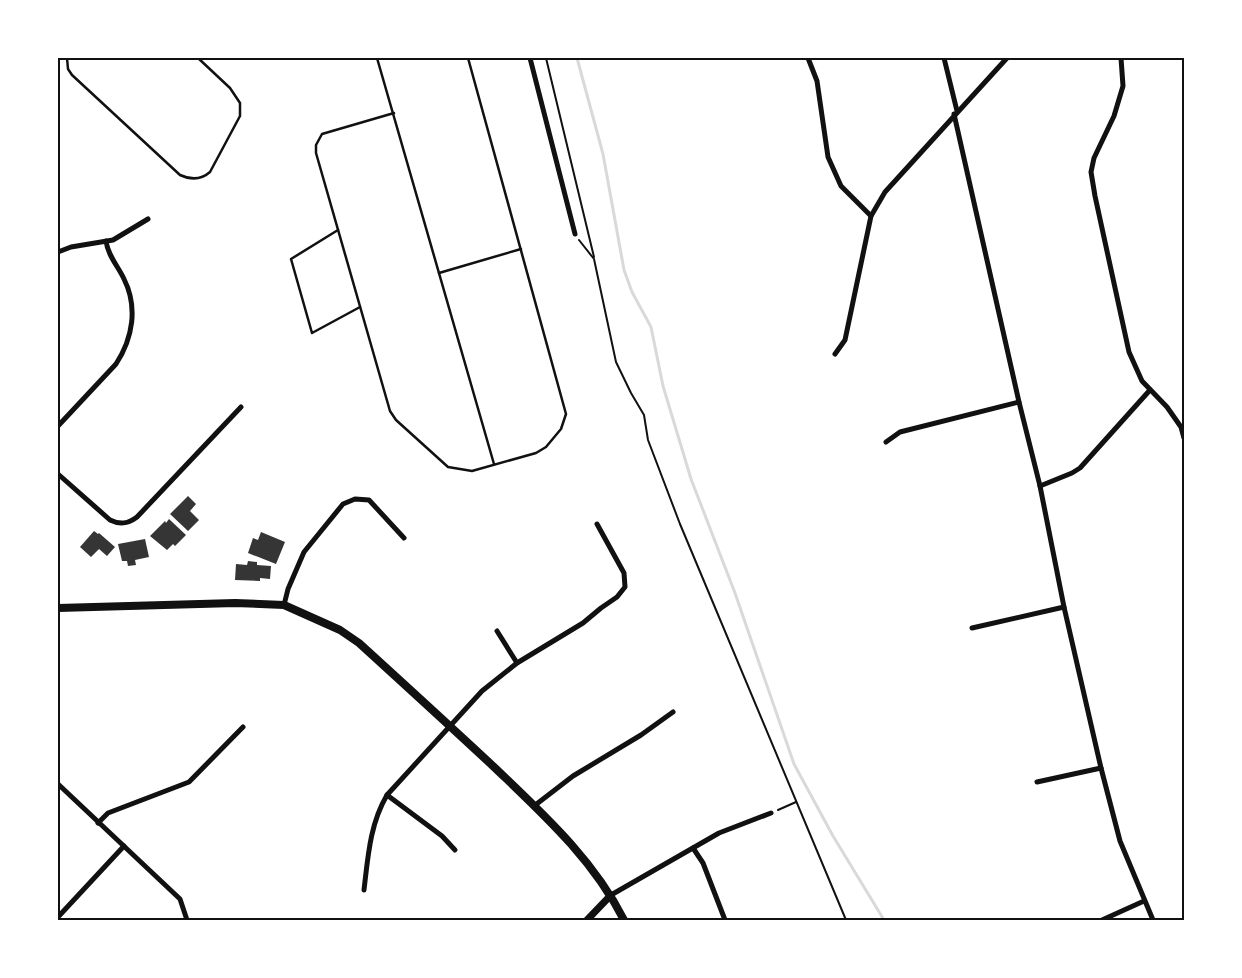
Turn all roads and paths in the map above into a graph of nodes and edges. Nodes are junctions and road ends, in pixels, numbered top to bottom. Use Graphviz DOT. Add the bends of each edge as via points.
graph roads {
  1 [pos="67,58"];
  2 [pos="198,58"];
  3 [pos="377,58"];
  4 [pos="468,58"];
  5 [pos="530,58"];
  6 [pos="546,58"];
  7 [pos="808,58"];
  8 [pos="944,58"];
  9 [pos="1007,58"];
  10 [pos="1121,58"];
  11 [pos="956,112"];
  12 [pos="394,113"];
  13 [pos="871,216"];
  14 [pos="148,219"];
  15 [pos="338,230"];
  16 [pos="575,234"];
  17 [pos="106,241"];
  18 [pos="521,249"];
  19 [pos="58,252"];
  20 [pos="594,259"];
  21 [pos="439,273"];
  22 [pos="360,307"];
  23 [pos="835,354"];
  24 [pos="1150,390"];
  25 [pos="1020,402"];
  26 [pos="241,407"];
  27 [pos="58,426"];
  28 [pos="1184,438"];
  29 [pos="886,442"];
  30 [pos="494,464"];
  31 [pos="58,474"];
  32 [pos="1040,486"];
  33 [pos="597,524"];
  34 [pos="404,538"];
  35 [pos="284,604"];
  36 [pos="1064,607"];
  37 [pos="58,608"];
  38 [pos="972,628"];
  39 [pos="497,631"];
  40 [pos="517,664"];
  41 [pos="673,712"];
  42 [pos="450,726"];
  43 [pos="243,727"];
  44 [pos="1101,768"];
  45 [pos="1037,782"];
  46 [pos="58,784"];
  47 [pos="387,795"];
  48 [pos="796,802"];
  49 [pos="534,806"];
  50 [pos="771,813"];
  51 [pos="98,823"];
  52 [pos="124,846"];
  53 [pos="693,848"];
  54 [pos="455,850"];
  55 [pos="364,890"];
  56 [pos="611,895"];
  57 [pos="1144,901"];
  58 [pos="58,917"];
  59 [pos="187,920"];
  60 [pos="587,920"];
  61 [pos="624,920"];
  62 [pos="724,920"];
  63 [pos="846,920"];
  64 [pos="1102,920"];
  65 [pos="1153,920"];
  1 -- 2 [label="lane" via="72,75 180,176 188,179 204,178 210,172 240,116 240,103 230,88"];
  3 -- 12 [label="lane"];
  4 -- 18 [label="lane"];
  5 -- 16 [label="street"];
  6 -- 20 [label="path"];
  7 -- 13 [label="street" via="817,81 828,157 841,186"];
  8 -- 11 [label="street"];
  9 -- 11 [label="street"];
  10 -- 24 [label="street" via="1123,86 1091,172 1129,352 1142,381"];
  11 -- 13 [label="street" via="885,192"];
  11 -- 25 [label="street"];
  12 -- 15 [label="lane" via="322,134 316,145"];
  12 -- 21 [label="lane"];
  13 -- 23 [label="street" via="845,340"];
  14 -- 17 [label="street"];
  15 -- 22 [label="lane"];
  15 -- 22 [label="lane" via="291,259 312,333"];
  16 -- 20 [label="path"];
  17 -- 19 [label="street"];
  17 -- 27 [label="street" via="129,293 130,335 116,364"];
  18 -- 21 [label="lane"];
  18 -- 30 [label="lane" via="566,414 561,429 546,447 536,453"];
  20 -- 48 [label="path" via="616,362 644,414 648,440 676,514"];
  21 -- 30 [label="lane"];
  22 -- 30 [label="lane" via="390,411 396,420 448,467 472,471"];
  24 -- 28 [label="street" via="1167,407"];
  24 -- 32 [label="street" via="1080,468"];
  25 -- 29 [label="street" via="900,432"];
  25 -- 32 [label="street"];
  26 -- 31 [label="street" via="130,522 110,520"];
  32 -- 36 [label="street"];
  33 -- 40 [label="street" via="624,573 625,587 617,597 583,622"];
  34 -- 35 [label="street" via="369,500 355,499 343,504 304,552"];
  35 -- 37 [label="main road"];
  35 -- 42 [label="main road" via="340,630 359,643"];
  36 -- 38 [label="street"];
  36 -- 44 [label="street"];
  39 -- 40 [label="street"];
  40 -- 42 [label="street" via="482,691"];
  41 -- 49 [label="street" via="573,776"];
  42 -- 47 [label="street"];
  42 -- 49 [label="main road"];
  43 -- 51 [label="street" via="189,782 108,813"];
  44 -- 45 [label="street"];
  44 -- 57 [label="street" via="1120,840"];
  46 -- 51 [label="street"];
  47 -- 54 [label="street" via="442,836"];
  47 -- 55 [label="street" via="371,832"];
  48 -- 50 [label="path"];
  48 -- 63 [label="path"];
  49 -- 56 [label="main road" via="576,848"];
  50 -- 53 [label="street" via="719,833"];
  51 -- 52 [label="street"];
  52 -- 58 [label="street"];
  52 -- 59 [label="street" via="180,899"];
  53 -- 56 [label="street"];
  53 -- 62 [label="street" via="703,863"];
  56 -- 60 [label="street"];
  56 -- 61 [label="main road"];
  57 -- 64 [label="street"];
  57 -- 65 [label="street"];
}
